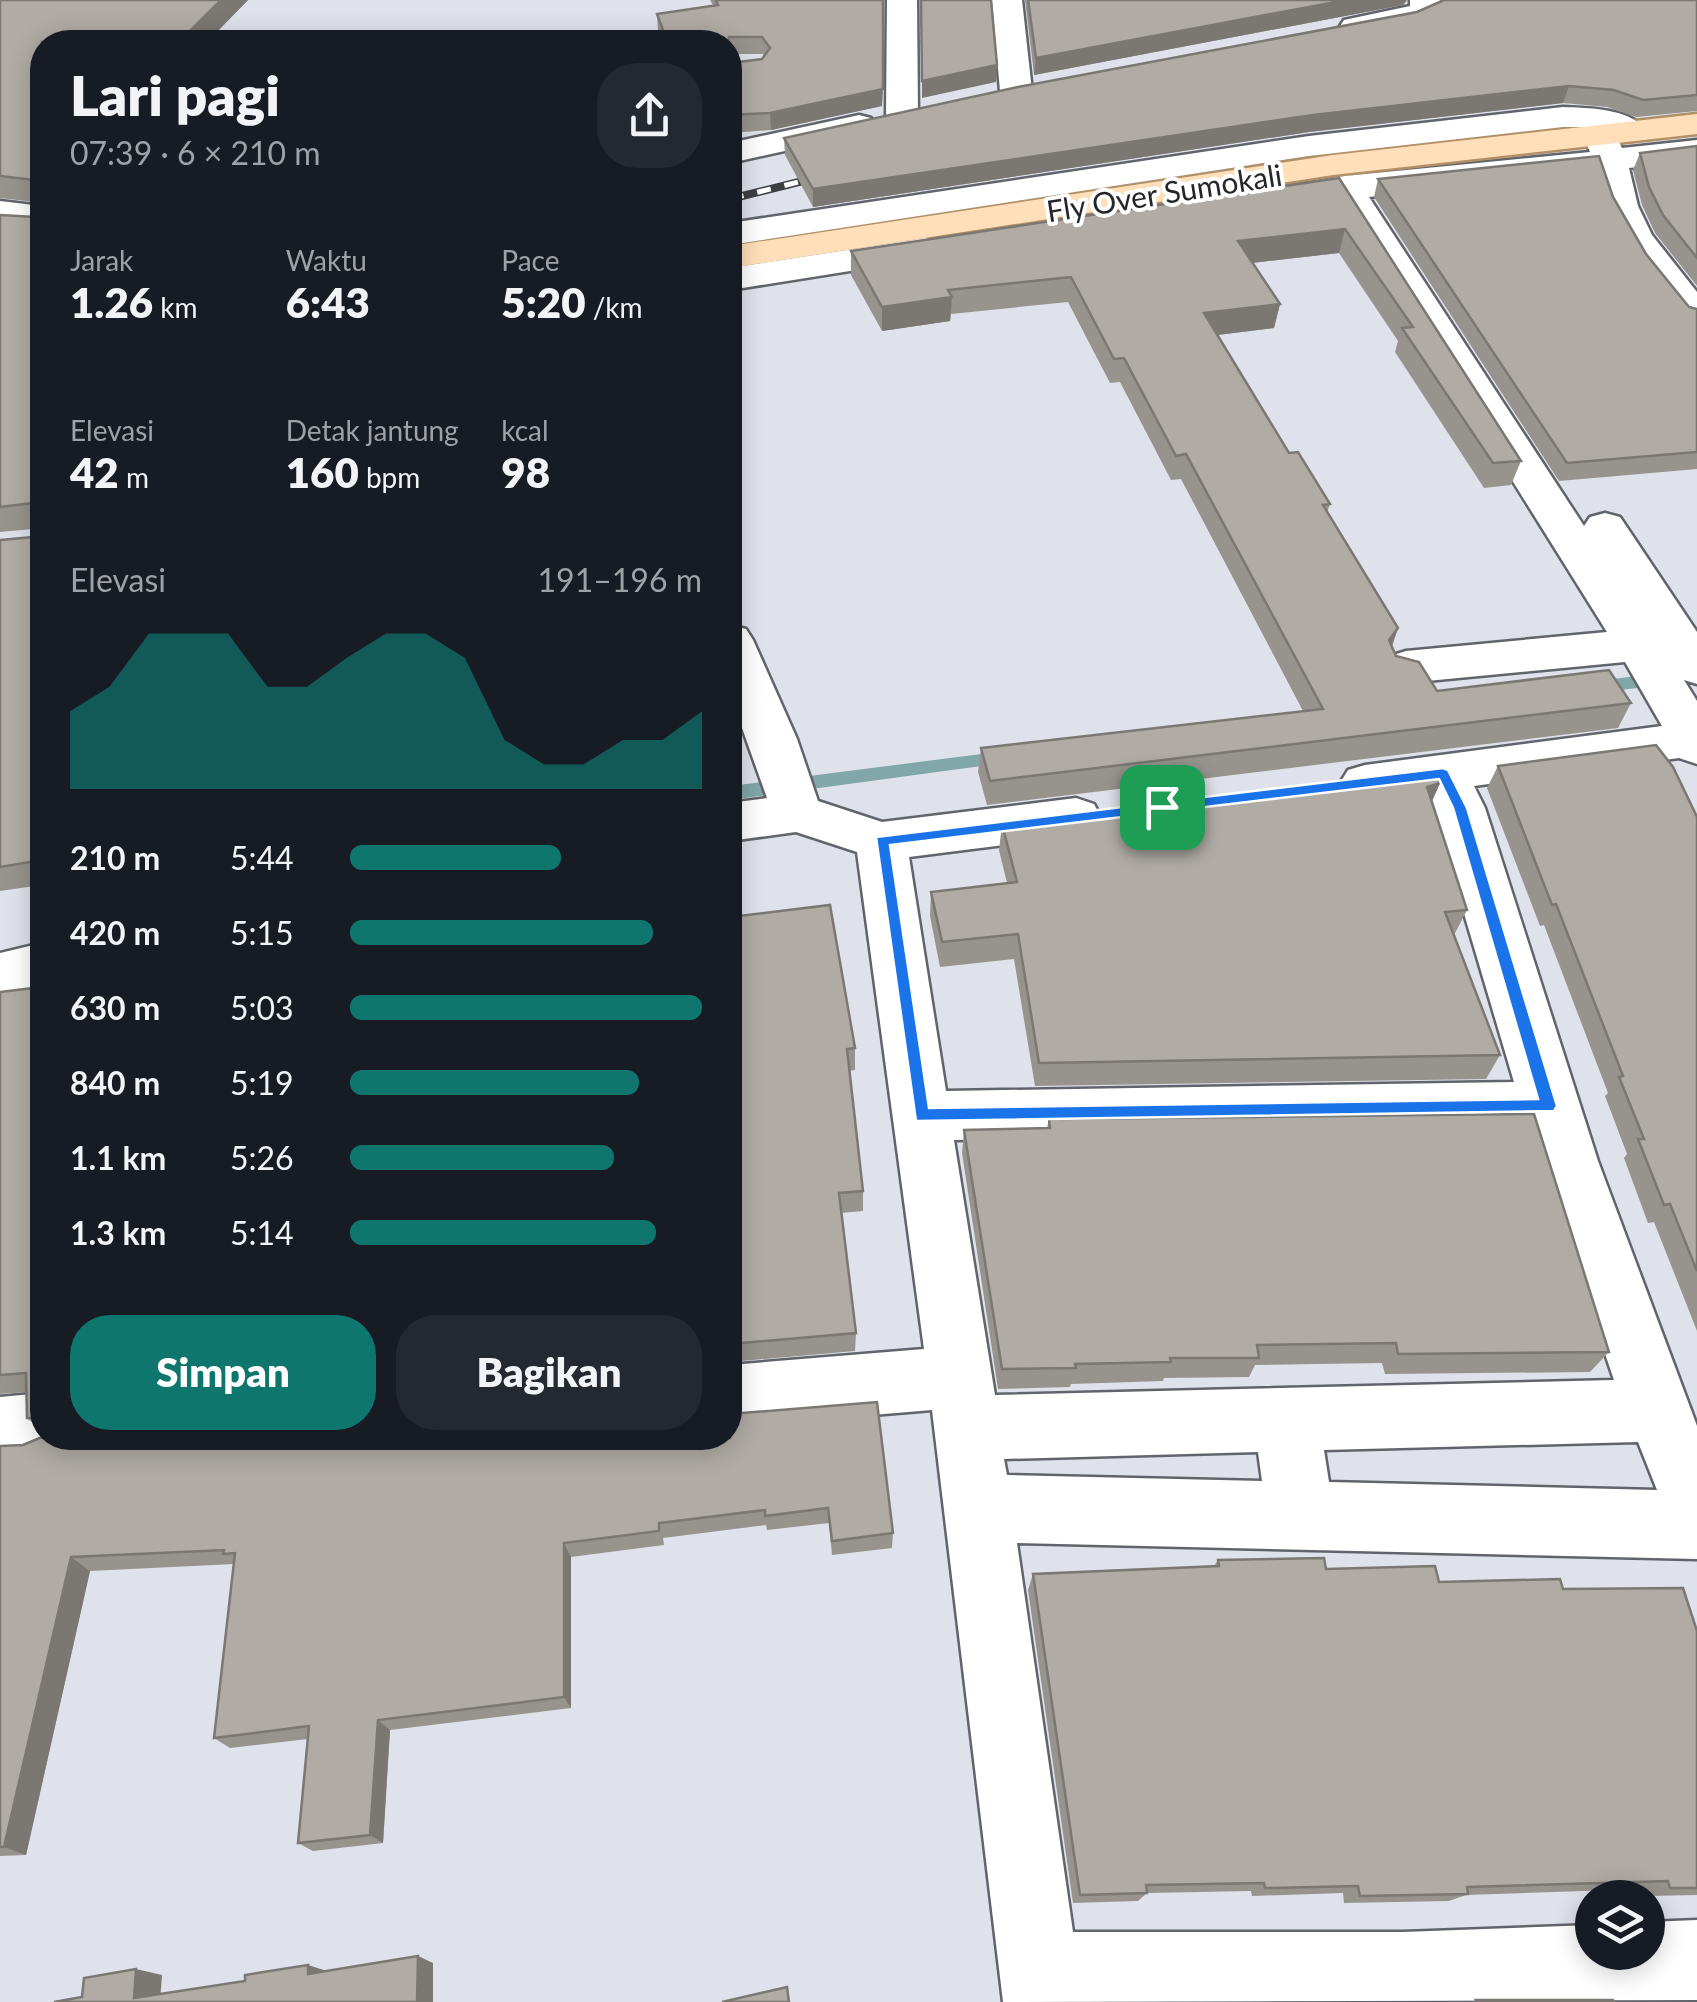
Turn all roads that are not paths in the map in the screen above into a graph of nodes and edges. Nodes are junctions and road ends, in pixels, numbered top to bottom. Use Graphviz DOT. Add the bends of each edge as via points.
graph roads {
  1 [pos="902,0"];
  2 [pos="1008,0"];
  3 [pos="1425,0"];
  4 [pos="1318,33"];
  5 [pos="1054,83"];
  6 [pos="1016,90"];
  7 [pos="978,99"];
  8 [pos="940,107"];
  9 [pos="902,116"];
  10 [pos="1601,139"];
  11 [pos="742,150"];
  12 [pos="1694,151"];
  13 [pos="1361,184"];
  14 [pos="0,211"];
  15 [pos="30,215"];
  16 [pos="0,224"];
  17 [pos="30,227"];
  18 [pos="742,232"];
  19 [pos="0,243"];
  20 [pos="30,246"];
  21 [pos="742,255"];
  22 [pos="1697,264"];
  23 [pos="1658,268"];
  24 [pos="742,277"];
  25 [pos="1697,315"];
  26 [pos="1406,667"];
  27 [pos="742,668"];
  28 [pos="1674,675"];
  29 [pos="1443,773"];
  30 [pos="1327,787"];
  31 [pos="794,805"];
  32 [pos="1114,813"];
  33 [pos="742,819"];
  34 [pos="882,840"];
  35 [pos="30,967"];
  36 [pos="0,974"];
  37 [pos="1548,1106"];
  38 [pos="922,1116"];
  39 [pos="742,1396"];
  40 [pos="961,1402"];
  41 [pos="1656,1410"];
  42 [pos="1287,1419"];
  43 [pos="30,1426"];
  44 [pos="0,1429"];
  45 [pos="1697,1505"];
  46 [pos="978,1508"];
  47 [pos="1300,1515"];
  48 [pos="1697,1526"];
  49 [pos="1697,1960"];
  50 [pos="1041,1987"];
  51 [pos="1406,1987"];
  1 -- 9 [label="street"];
  2 -- 6 [label="street"];
  3 -- 4 [label="street" via="1426,9 1412,16"];
  5 -- 6 [label="street"];
  6 -- 7 [label="street"];
  8 -- 9 [label="street"];
  9 -- 11 [label="street"];
  10 -- 12 [label="street"];
  10 -- 13 [label="street"];
  10 -- 18 [label="street" via="1594,118 1563,117 1309,146"];
  10 -- 21 [label="main road, Fly Over Sumokali"];
  10 -- 23 [label="street" via="1622,208"];
  13 -- 24 [label="street"];
  13 -- 28 [label="street"];
  14 -- 15 [label="street"];
  16 -- 17 [label="main road"];
  19 -- 20 [label="street"];
  22 -- 23 [label="street"];
  23 -- 25 [label="street"];
  26 -- 28 [label="street"];
  27 -- 31 [label="street"];
  28 -- 29 [label="street"];
  29 -- 30 [label="street"];
  29 -- 37 [label="street" via="1460,808"];
  31 -- 33 [label="street"];
  31 -- 34 [label="street"];
  32 -- 34 [label="street"];
  34 -- 38 [label="street"];
  35 -- 36 [label="street"];
  37 -- 38 [label="street"];
  37 -- 41 [label="street"];
  38 -- 40 [label="street"];
  39 -- 40 [label="street"];
  40 -- 42 [label="street"];
  40 -- 46 [label="street"];
  41 -- 42 [label="street"];
  41 -- 45 [label="street"];
  42 -- 47 [label="street"];
  43 -- 44 [label="street"];
  46 -- 47 [label="street"];
  46 -- 50 [label="street"];
  47 -- 48 [label="street"];
  49 -- 51 [label="street"];
  50 -- 51 [label="street"];
}
